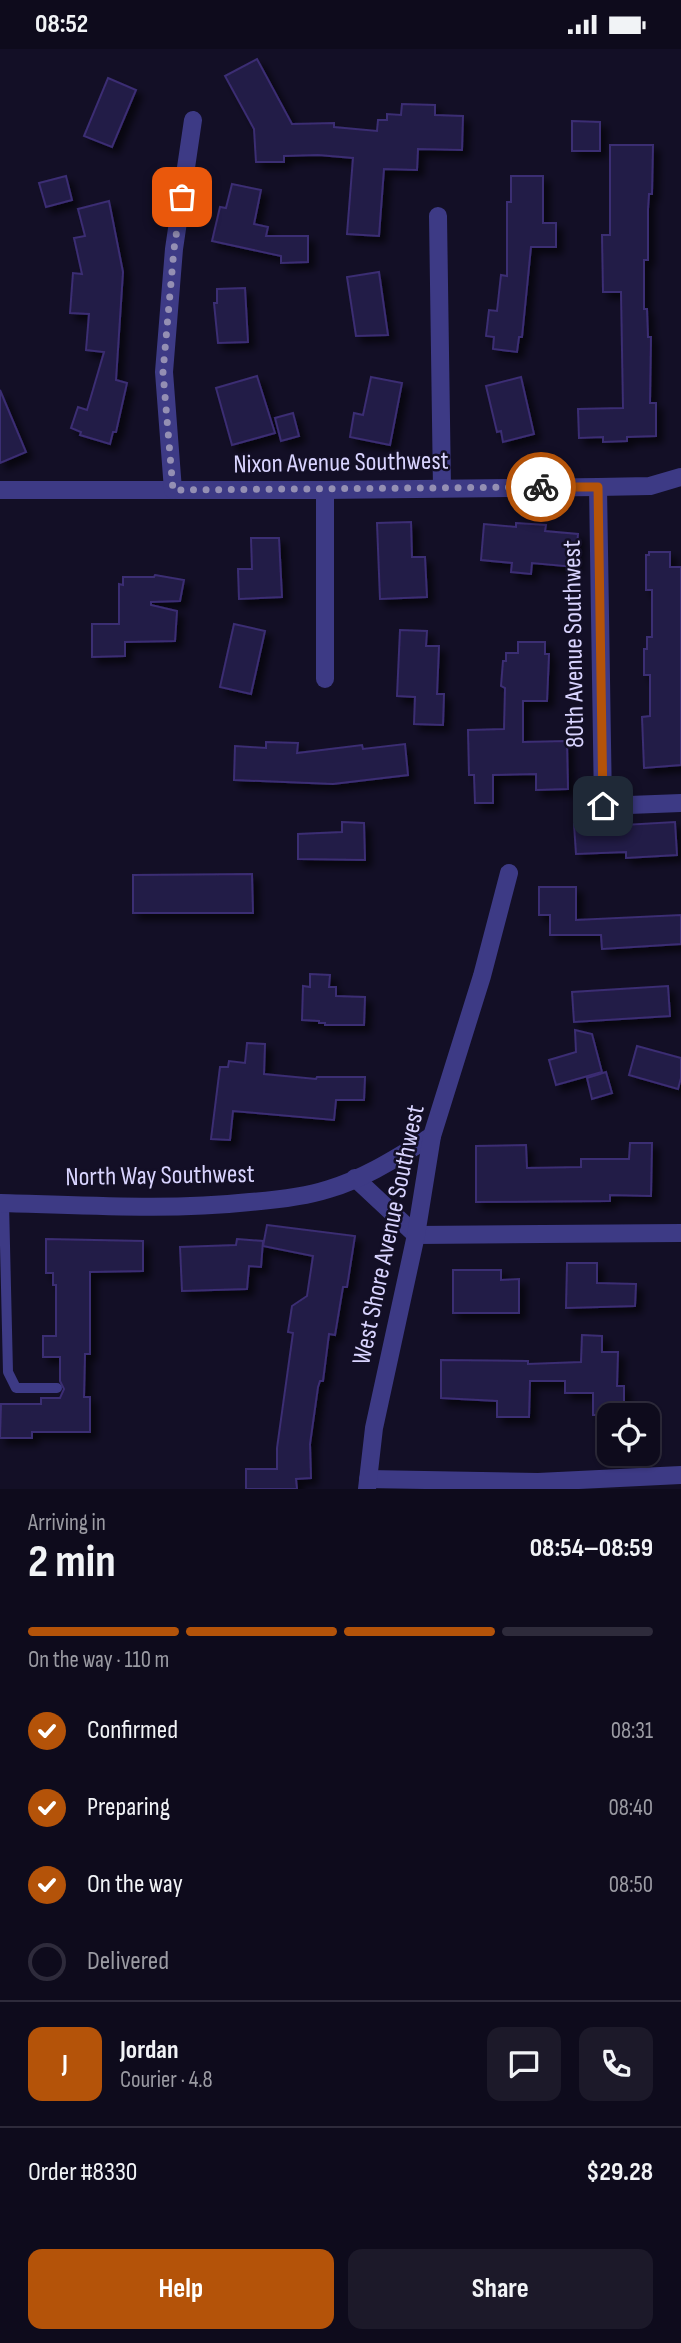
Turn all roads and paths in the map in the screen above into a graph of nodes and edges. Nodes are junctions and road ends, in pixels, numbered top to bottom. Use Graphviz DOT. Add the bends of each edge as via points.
graph roads {
  1 [pos="193,120"];
  2 [pos="438,216"];
  3 [pos="681,477"];
  4 [pos="598,487"];
  5 [pos="442,488"];
  6 [pos="0,490"];
  7 [pos="173,490"];
  8 [pos="325,490"];
  9 [pos="325,679"];
  10 [pos="681,803"];
  11 [pos="509,873"];
  12 [pos="432,1136"];
  13 [pos="355,1178"];
  14 [pos="2,1203"];
  15 [pos="681,1233"];
  16 [pos="416,1235"];
  17 [pos="57,1388"];
  18 [pos="681,1475"];
  19 [pos="368,1484"];
  1 -- 7 [label="street" via="174,249 163,372"];
  2 -- 5 [label="street"];
  3 -- 4 [label="street, Nixon Avenue Southwest" via="650,486"];
  4 -- 5 [label="street, Nixon Avenue Southwest"];
  4 -- 10 [label="street, 80th Avenue Southwest" via="603,806"];
  5 -- 8 [label="street, Nixon Avenue Southwest"];
  6 -- 7 [label="street, Nixon Avenue Southwest"];
  7 -- 8 [label="street, Nixon Avenue Southwest"];
  8 -- 9 [label="street"];
  11 -- 12 [label="street, West Shore Avenue Southwest"];
  12 -- 13 [label="street, North Way Southwest"];
  12 -- 16 [label="street, West Shore Avenue Southwest"];
  13 -- 14 [label="street, North Way Southwest" via="328,1190 220,1205"];
  13 -- 16 [label="street"];
  14 -- 17 [label="lane" via="8,1373 16,1388"];
  15 -- 16 [label="street"];
  16 -- 19 [label="street, West Shore Avenue Southwest" via="374,1428"];
  18 -- 19 [label="street"];
}
